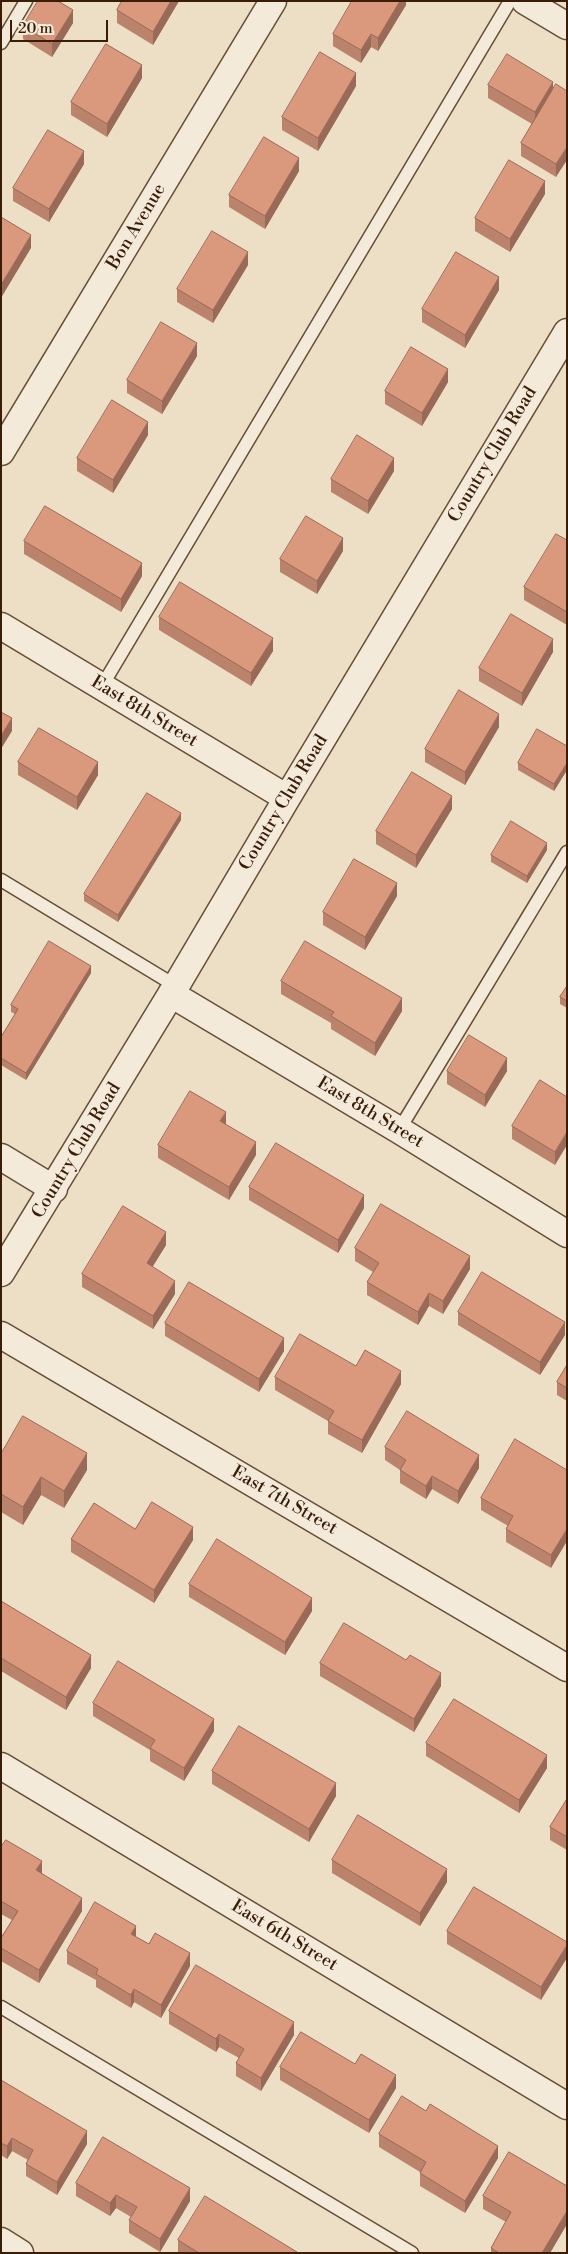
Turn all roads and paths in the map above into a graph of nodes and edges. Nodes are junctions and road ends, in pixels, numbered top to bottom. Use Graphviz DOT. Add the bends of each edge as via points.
graph roads {
  1 [pos="26,1"];
  2 [pos="273,1"];
  3 [pos="510,1"];
  4 [pos="526,1"];
  5 [pos="567,26"];
  6 [pos="1,43"];
  7 [pos="567,332"];
  8 [pos="1,452"];
  9 [pos="1,626"];
  10 [pos="102,686"];
  11 [pos="286,798"];
  12 [pos="567,852"];
  13 [pos="1,880"];
  14 [pos="174,990"];
  15 [pos="399,1130"];
  16 [pos="1,1157"];
  17 [pos="54,1189"];
  18 [pos="567,1234"];
  19 [pos="1,1273"];
  20 [pos="1,1335"];
  21 [pos="567,1668"];
  22 [pos="1,1766"];
  23 [pos="1,2008"];
  24 [pos="567,2106"];
  25 [pos="1,2241"];
  26 [pos="20,2253"];
  27 [pos="412,2253"];
  1 -- 6 [label="lane"];
  2 -- 8 [label="street, Bon Avenue"];
  3 -- 10 [label="lane"];
  4 -- 5 [label="street"];
  7 -- 11 [label="street, Country Club Road"];
  9 -- 10 [label="street, East 8th Street"];
  10 -- 11 [label="street, East 8th Street"];
  11 -- 14 [label="street, Country Club Road"];
  12 -- 15 [label="lane"];
  13 -- 14 [label="lane"];
  14 -- 15 [label="street, East 8th Street"];
  14 -- 17 [label="street, Country Club Road"];
  15 -- 18 [label="street, East 8th Street"];
  16 -- 17 [label="street"];
  17 -- 19 [label="street, Country Club Road"];
  20 -- 21 [label="street, East 7th Street"];
  22 -- 24 [label="street, East 6th Street"];
  23 -- 27 [label="lane"];
  25 -- 26 [label="street"];
}
